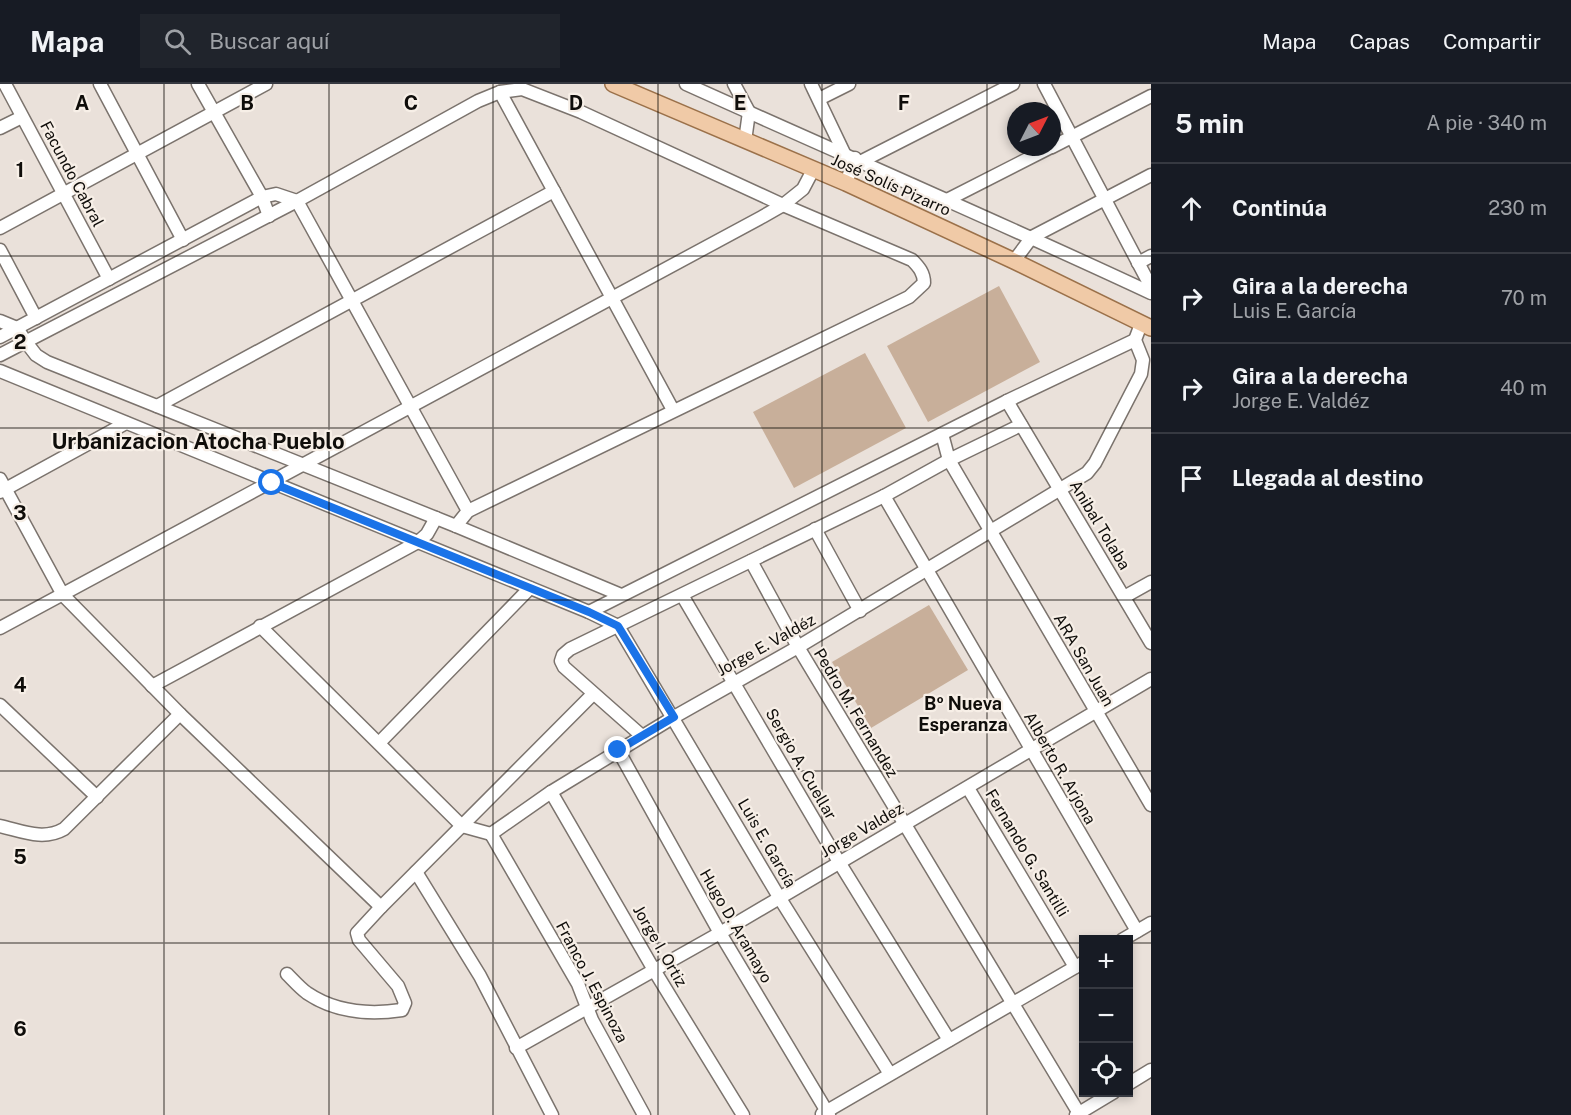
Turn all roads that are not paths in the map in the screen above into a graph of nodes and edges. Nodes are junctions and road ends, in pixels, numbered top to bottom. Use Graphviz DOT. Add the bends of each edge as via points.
graph roads {
  1 [pos="5,84"];
  2 [pos="100,84"];
  3 [pos="198,84"];
  4 [pos="266,84"];
  5 [pos="613,84"];
  6 [pos="686,84"];
  7 [pos="734,84"];
  8 [pos="811,84"];
  9 [pos="849,84"];
  10 [pos="1013,84"];
  11 [pos="1044,84"];
  12 [pos="500,92"];
  13 [pos="1151,96"];
  14 [pos="819,99"];
  15 [pos="213,112"];
  16 [pos="749,112"];
  17 [pos="22,117"];
  18 [pos="0,128"];
  19 [pos="1072,137"];
  20 [pos="745,141"];
  21 [pos="1061,142"];
  22 [pos="137,154"];
  23 [pos="1034,156"];
  24 [pos="854,157"];
  25 [pos="813,170"];
  26 [pos="1151,175"];
  27 [pos="846,183"];
  28 [pos="554,191"];
  29 [pos="64,193"];
  30 [pos="262,197"];
  31 [pos="1104,198"];
  32 [pos="297,201"];
  33 [pos="945,201"];
  34 [pos="783,205"];
  35 [pos="269,216"];
  36 [pos="0,228"];
  37 [pos="1032,237"];
  38 [pos="183,240"];
  39 [pos="0,250"];
  40 [pos="1151,256"];
  41 [pos="1014,261"];
  42 [pos="1138,263"];
  43 [pos="109,279"];
  44 [pos="1151,287"];
  45 [pos="1151,293"];
  46 [pos="612,297"];
  47 [pos="352,300"];
  48 [pos="36,318"];
  49 [pos="0,321"];
  50 [pos="1146,326"];
  51 [pos="17,328"];
  52 [pos="0,337"];
  53 [pos="1136,339"];
  54 [pos="26,342"];
  55 [pos="2,354"];
  56 [pos="47,362"];
  57 [pos="0,371"];
  58 [pos="1007,401"];
  59 [pos="157,406"];
  60 [pos="411,408"];
  61 [pos="674,410"];
  62 [pos="126,423"];
  63 [pos="1021,425"];
  64 [pos="942,434"];
  65 [pos="949,460"];
  66 [pos="303,466"];
  67 [pos="272,483"];
  68 [pos="2,486"];
  69 [pos="1060,489"];
  70 [pos="884,496"];
  71 [pos="468,511"];
  72 [pos="436,518"];
  73 [pos="456,526"];
  74 [pos="815,529"];
  75 [pos="990,532"];
  76 [pos="418,542"];
  77 [pos="750,561"];
  78 [pos="927,570"];
  79 [pos="1151,582"];
  80 [pos="530,588"];
  81 [pos="621,595"];
  82 [pos="682,595"];
  83 [pos="63,596"];
  84 [pos="1124,597"];
  85 [pos="860,611"];
  86 [pos="589,612"];
  87 [pos="260,626"];
  88 [pos="618,626"];
  89 [pos="0,628"];
  90 [pos="1151,643"];
  91 [pos="798,648"];
  92 [pos="1151,679"];
  93 [pos="734,682"];
  94 [pos="152,686"];
  95 [pos="593,694"];
  96 [pos="0,705"];
  97 [pos="1096,712"];
  98 [pos="180,714"];
  99 [pos="674,717"];
  100 [pos="642,736"];
  101 [pos="379,743"];
  102 [pos="618,750"];
  103 [pos="1031,751"];
  104 [pos="968,788"];
  105 [pos="552,792"];
  106 [pos="98,797"];
  107 [pos="1151,805"];
  108 [pos="904,825"];
  109 [pos="0,826"];
  110 [pos="462,826"];
  111 [pos="490,834"];
  112 [pos="839,862"];
  113 [pos="416,872"];
  114 [pos="779,897"];
  115 [pos="381,907"];
  116 [pos="1151,923"];
  117 [pos="1137,931"];
  118 [pos="720,933"];
  119 [pos="1130,935"];
  120 [pos="1079,964"];
  121 [pos="654,970"];
  122 [pos="287,974"];
  123 [pos="1013,1003"];
  124 [pos="586,1007"];
  125 [pos="949,1040"];
  126 [pos="516,1048"];
  127 [pos="1151,1070"];
  128 [pos="890,1074"];
  129 [pos="1133,1080"];
  130 [pos="1106,1097"];
  131 [pos="825,1114"];
  132 [pos="1078,1114"];
  133 [pos="552,1115"];
  134 [pos="644,1115"];
  135 [pos="743,1115"];
  1 -- 17 [label="street, Facundo Cabral"];
  2 -- 22 [label="street"];
  3 -- 15 [label="street"];
  4 -- 15 [label="street"];
  5 -- 20 [label="main road, José Solís Pizarro"];
  6 -- 16 [label="street"];
  7 -- 16 [label="street"];
  8 -- 14 [label="street"];
  9 -- 14 [label="street"];
  10 -- 24 [label="street"];
  11 -- 19 [label="street"];
  12 -- 28 [label="street"];
  12 -- 32 [label="street"];
  12 -- 34 [label="street" via="522,90 581,112"];
  13 -- 19 [label="street"];
  14 -- 24 [label="street"];
  15 -- 22 [label="street"];
  15 -- 30 [label="street"];
  16 -- 20 [label="street"];
  16 -- 24 [label="street"];
  17 -- 18 [label="street"];
  17 -- 29 [label="street, Facundo Cabral"];
  19 -- 21 [label="street"];
  19 -- 31 [label="street"];
  20 -- 25 [label="main road, José Solís Pizarro"];
  22 -- 29 [label="street"];
  22 -- 38 [label="street"];
  23 -- 33 [label="street"];
  24 -- 27 [label="street"];
  24 -- 33 [label="street"];
  25 -- 27 [label="main road, José Solís Pizarro"];
  25 -- 34 [label="street" via="803,189"];
  26 -- 31 [label="street"];
  27 -- 41 [label="main road, José Solís Pizarro"];
  28 -- 46 [label="street"];
  28 -- 47 [label="street"];
  29 -- 36 [label="street"];
  29 -- 43 [label="street, Facundo Cabral"];
  30 -- 32 [label="street" via="276,194"];
  30 -- 35 [label="street"];
  30 -- 38 [label="street"];
  31 -- 37 [label="street"];
  31 -- 42 [label="street"];
  32 -- 35 [label="street"];
  32 -- 47 [label="street"];
  33 -- 37 [label="street"];
  34 -- 46 [label="street"];
  34 -- 61 [label="street" via="912,260 924,276 924,283 909,297"];
  35 -- 54 [label="street"];
  37 -- 41 [label="street"];
  37 -- 45 [label="street"];
  38 -- 43 [label="street"];
  39 -- 48 [label="street"];
  40 -- 42 [label="street"];
  41 -- 50 [label="main road, José Solís Pizarro"];
  42 -- 44 [label="street"];
  43 -- 48 [label="street"];
  46 -- 60 [label="street"];
  46 -- 61 [label="street"];
  47 -- 59 [label="street"];
  47 -- 60 [label="street"];
  48 -- 51 [label="street"];
  49 -- 51 [label="street"];
  50 -- 53 [label="street"];
  51 -- 52 [label="street"];
  51 -- 54 [label="street"];
  53 -- 58 [label="street"];
  53 -- 69 [label="street, Jorge E. Valdéz" via="1143,360 1141,374 1095,463 1087,473"];
  54 -- 55 [label="street"];
  54 -- 56 [label="street"];
  55 -- 56 [label="street" via="21,354"];
  56 -- 59 [label="street"];
  57 -- 62 [label="street"];
  58 -- 63 [label="street, Anibal Tolaba"];
  58 -- 64 [label="street"];
  59 -- 66 [label="street"];
  60 -- 66 [label="street"];
  60 -- 71 [label="street"];
  61 -- 71 [label="street"];
  62 -- 67 [label="street"];
  62 -- 68 [label="street"];
  63 -- 65 [label="street"];
  63 -- 69 [label="street, Anibal Tolaba"];
  64 -- 65 [label="street, ARA San Juan"];
  64 -- 81 [label="street"];
  65 -- 70 [label="street"];
  65 -- 75 [label="street, ARA San Juan"];
  66 -- 67 [label="street"];
  66 -- 72 [label="street"];
  67 -- 76 [label="street"];
  67 -- 83 [label="street"];
  68 -- 83 [label="street"];
  69 -- 75 [label="street, Jorge E. Valdéz"];
  69 -- 84 [label="street, Anibal Tolaba"];
  70 -- 74 [label="street"];
  70 -- 78 [label="street, Alberto R. Arjona"];
  71 -- 73 [label="street"];
  72 -- 73 [label="street"];
  72 -- 76 [label="street"];
  73 -- 81 [label="street"];
  74 -- 77 [label="street"];
  74 -- 85 [label="street"];
  75 -- 78 [label="street, Jorge E. Valdéz"];
  75 -- 97 [label="street, ARA San Juan"];
  76 -- 80 [label="street"];
  76 -- 87 [label="street"];
  77 -- 82 [label="street"];
  77 -- 91 [label="street, Pedro M. Fernandez"];
  78 -- 85 [label="street, Jorge E. Valdéz"];
  78 -- 103 [label="street, Alberto R. Arjona"];
  79 -- 84 [label="street"];
  80 -- 86 [label="street"];
  80 -- 101 [label="street"];
  81 -- 86 [label="street"];
  82 -- 88 [label="street"];
  82 -- 93 [label="street, Sergio A. Cuellar"];
  83 -- 89 [label="street"];
  83 -- 94 [label="street"];
  84 -- 90 [label="street, Anibal Tolaba"];
  85 -- 91 [label="street, Jorge E. Valdéz"];
  86 -- 88 [label="street"];
  87 -- 94 [label="street"];
  87 -- 101 [label="street"];
  88 -- 95 [label="street" via="563,655 564,667"];
  88 -- 99 [label="street, Luis E. García"];
  91 -- 93 [label="street, Jorge E. Valdéz"];
  91 -- 108 [label="street, Pedro M. Fernandez"];
  92 -- 97 [label="street, Jorge Valdez"];
  93 -- 99 [label="street, Jorge E. Valdéz"];
  93 -- 112 [label="street, Sergio A. Cuellar"];
  94 -- 98 [label="street"];
  95 -- 100 [label="street"];
  95 -- 110 [label="street"];
  96 -- 106 [label="street"];
  97 -- 103 [label="street, Jorge Valdez"];
  97 -- 107 [label="street, ARA San Juan"];
  98 -- 106 [label="street"];
  98 -- 115 [label="street"];
  99 -- 100 [label="street, Jorge E. Valdéz"];
  99 -- 114 [label="street, Luis E. García"];
  100 -- 102 [label="street, Jorge E. Valdéz"];
  101 -- 110 [label="street"];
  102 -- 105 [label="street, Jorge E. Valdéz"];
  102 -- 118 [label="street, Hugo D. Aramayo"];
  103 -- 104 [label="street, Jorge Valdez"];
  103 -- 117 [label="street, Alberto R. Arjona"];
  104 -- 108 [label="street, Jorge Valdez"];
  104 -- 120 [label="street, Fernando G. Santilli"];
  105 -- 111 [label="street, Jorge E. Valdéz"];
  105 -- 121 [label="street, Jorge I. Ortiz"];
  106 -- 109 [label="street" via="54,835 43,837"];
  108 -- 112 [label="street, Jorge Valdez"];
  108 -- 123 [label="street, Pedro M. Fernandez"];
  110 -- 111 [label="street"];
  110 -- 113 [label="street"];
  111 -- 124 [label="street, Franco J. Espinoza" via="578,984"];
  112 -- 114 [label="street, Jorge Valdez"];
  112 -- 125 [label="street, Sergio A. Cuellar"];
  113 -- 115 [label="street"];
  113 -- 126 [label="street" via="480,976"];
  114 -- 118 [label="street, Jorge Valdez"];
  114 -- 128 [label="street, Luis E. García"];
  115 -- 122 [label="street" via="357,933 398,986 405,1003 402,1010 362,1012 337,1008 307,993"];
  116 -- 117 [label="street"];
  117 -- 119 [label="street"];
  118 -- 121 [label="street, Jorge Valdez"];
  118 -- 131 [label="street, Hugo D. Aramayo"];
  120 -- 123 [label="street"];
  121 -- 124 [label="street, Jorge Valdez"];
  121 -- 135 [label="street, Jorge I. Ortiz"];
  123 -- 125 [label="street"];
  123 -- 132 [label="street, Pedro M. Fernandez"];
  124 -- 126 [label="street, Jorge Valdez"];
  124 -- 134 [label="street, Franco J. Espinoza"];
  125 -- 128 [label="street"];
  126 -- 133 [label="street"];
  127 -- 129 [label="street"];
  128 -- 131 [label="street"];
  130 -- 132 [label="street"];
}
